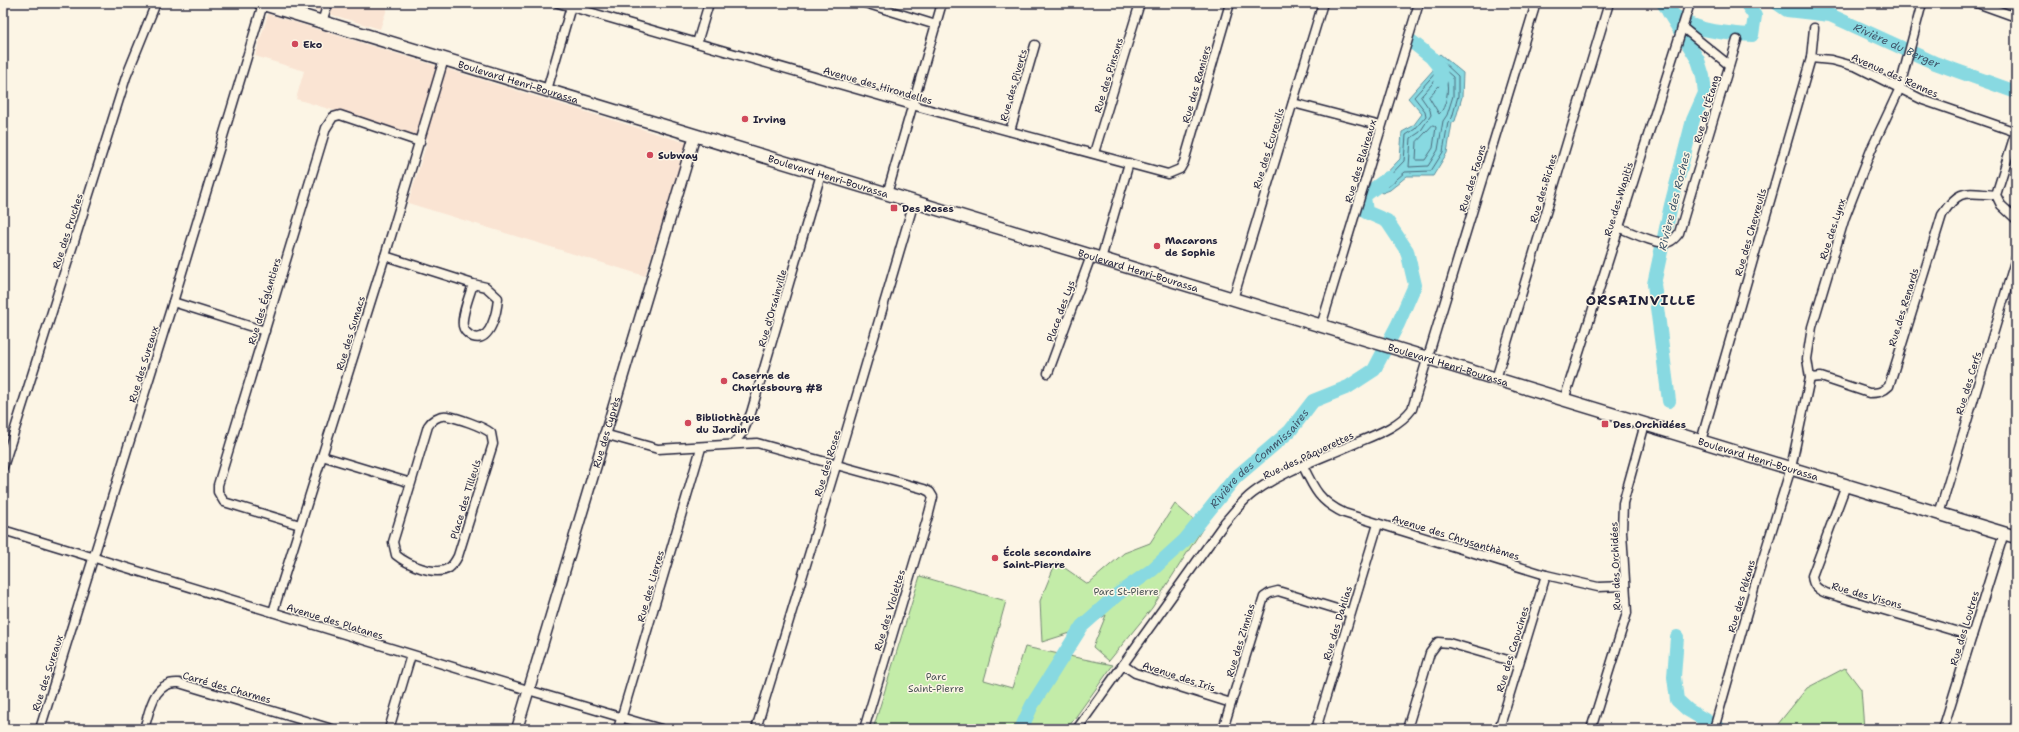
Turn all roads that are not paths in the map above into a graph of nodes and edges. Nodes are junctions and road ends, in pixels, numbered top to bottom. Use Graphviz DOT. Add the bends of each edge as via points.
graph roads {
  1 [pos="156,3"];
  2 [pos="262,3"];
  3 [pos="328,3"];
  4 [pos="558,3"];
  5 [pos="710,3"];
  6 [pos="865,3"];
  7 [pos="942,3"];
  8 [pos="1140,3"];
  9 [pos="1230,3"];
  10 [pos="1323,3"];
  11 [pos="1419,3"];
  12 [pos="1536,3"];
  13 [pos="1609,3"];
  14 [pos="1922,3"];
  15 [pos="1977,3"];
  16 [pos="571,5"];
  17 [pos="1689,7"];
  18 [pos="2016,17"];
  19 [pos="322,22"];
  20 [pos="936,25"];
  21 [pos="1682,27"];
  22 [pos="1814,28"];
  23 [pos="1737,40"];
  24 [pos="697,43"];
  25 [pos="1035,45"];
  26 [pos="1811,58"];
  27 [pos="444,59"];
  28 [pos="1729,65"];
  29 [pos="547,90"];
  30 [pos="1899,90"];
  31 [pos="1293,103"];
  32 [pos="912,105"];
  33 [pos="1381,126"];
  34 [pos="1010,131"];
  35 [pos="2016,132"];
  36 [pos="695,135"];
  37 [pos="420,142"];
  38 [pos="1094,154"];
  39 [pos="1129,163"];
  40 [pos="1180,169"];
  41 [pos="821,174"];
  42 [pos="887,194"];
  43 [pos="1996,195"];
  44 [pos="914,202"];
  45 [pos="2016,219"];
  46 [pos="1620,228"];
  47 [pos="385,256"];
  48 [pos="1096,257"];
  49 [pos="2016,258"];
  50 [pos="473,284"];
  51 [pos="1233,299"];
  52 [pos="173,302"];
  53 [pos="1321,326"];
  54 [pos="265,331"];
  55 [pos="1427,358"];
  56 [pos="1048,373"];
  57 [pos="1810,378"];
  58 [pos="1496,379"];
  59 [pos="1564,400"];
  60 [pos="1645,424"];
  61 [pos="604,434"];
  62 [pos="1701,441"];
  63 [pos="733,444"];
  64 [pos="701,448"];
  65 [pos="322,456"];
  66 [pos="836,466"];
  67 [pos="1304,466"];
  68 [pos="3,467"];
  69 [pos="1790,468"];
  70 [pos="411,483"];
  71 [pos="1846,486"];
  72 [pos="1939,514"];
  73 [pos="300,524"];
  74 [pos="1378,524"];
  75 [pos="3,530"];
  76 [pos="2004,533"];
  77 [pos="2016,536"];
  78 [pos="94,557"];
  79 [pos="1546,575"];
  80 [pos="1626,586"];
  81 [pos="273,612"];
  82 [pos="1350,613"];
  83 [pos="1972,636"];
  84 [pos="411,655"];
  85 [pos="1518,663"];
  86 [pos="1123,665"];
  87 [pos="528,690"];
  88 [pos="1231,703"];
  89 [pos="622,717"];
  90 [pos="40,729"];
  91 [pos="144,729"];
  92 [pos="332,729"];
  93 [pos="389,729"];
  94 [pos="517,729"];
  95 [pos="618,729"];
  96 [pos="661,729"];
  97 [pos="756,729"];
  98 [pos="864,729"];
  99 [pos="1078,729"];
  100 [pos="1223,729"];
  101 [pos="1316,729"];
  102 [pos="1407,729"];
  103 [pos="1499,729"];
  104 [pos="1591,729"];
  105 [pos="1714,729"];
  106 [pos="1943,729"];
  1 -- 68 [label="street, Rue des Pruches" via="126,77"];
  2 -- 19 [label="main road, Boulevard Henri-Bourassa"];
  2 -- 52 [label="street, Rue des Sureaux"];
  3 -- 19 [label="street"];
  4 -- 16 [label="street, Avenue des Hirondelles"];
  5 -- 24 [label="street"];
  6 -- 20 [label="street"];
  7 -- 20 [label="street"];
  8 -- 38 [label="street, Rue des Pinsons"];
  9 -- 40 [label="street, Rue des Ramiers"];
  10 -- 31 [label="street, Rue des Écureuils"];
  11 -- 33 [label="street, Rue des Blaireaux"];
  12 -- 55 [label="street, Rue des Faons"];
  13 -- 58 [label="street, Rue des Biches"];
  14 -- 30 [label="street, Rue des Lynx"];
  15 -- 18 [label="street"];
  16 -- 24 [label="street, Avenue des Hirondelles"];
  16 -- 29 [label="street"];
  17 -- 21 [label="street, Rue des Wapitis"];
  19 -- 27 [label="main road, Boulevard Henri-Bourassa"];
  20 -- 32 [label="street"];
  21 -- 28 [label="street, Rue de l'Étang"];
  21 -- 46 [label="street, Rue des Wapitis"];
  22 -- 26 [label="street, Rue des Chevreuils"];
  23 -- 28 [label="street, Rue de l'Étang"];
  24 -- 32 [label="street, Avenue des Hirondelles"];
  25 -- 34 [label="street, Rue des Piverts"];
  26 -- 30 [label="street, Avenue des Rennes" via="1858,67"];
  26 -- 62 [label="street, Rue des Chevreuils"];
  27 -- 29 [label="main road, Boulevard Henri-Bourassa"];
  27 -- 37 [label="street, Rue des Sumacs"];
  28 -- 46 [label="street, Rue de l'Étang" via="1683,222 1676,236 1664,243"];
  29 -- 36 [label="main road, Boulevard Henri-Bourassa"];
  30 -- 35 [label="street, Avenue des Rennes"];
  30 -- 57 [label="street, Rue des Lynx" via="1844,217 1812,328 1807,359"];
  31 -- 33 [label="street"];
  31 -- 51 [label="street, Rue des Écureuils"];
  32 -- 34 [label="street, Avenue des Hirondelles"];
  32 -- 42 [label="street"];
  33 -- 53 [label="street, Rue des Blaireaux"];
  34 -- 38 [label="street, Avenue des Hirondelles"];
  35 -- 43 [label="street"];
  36 -- 41 [label="main road, Boulevard Henri-Bourassa"];
  36 -- 61 [label="street, Rue des Cyprès"];
  37 -- 47 [label="street, Rue des Sumacs"];
  37 -- 54 [label="street, Rue des Églantiers" via="347,117 333,117 328,122"];
  38 -- 39 [label="street, Avenue des Hirondelles"];
  39 -- 40 [label="street, Avenue des Hirondelles" via="1168,174"];
  39 -- 48 [label="street, Place des Lys"];
  41 -- 42 [label="main road, Boulevard Henri-Bourassa"];
  41 -- 63 [label="street, Rue d'Orsainville" via="751,413 743,432"];
  42 -- 44 [label="main road, Boulevard Henri-Bourassa"];
  43 -- 45 [label="street"];
  43 -- 57 [label="street, Rue des Renards" via="1964,193 1955,197 1942,215 1889,386 1884,391 1869,393 1821,377"];
  44 -- 48 [label="main road, Boulevard Henri-Bourassa"];
  44 -- 66 [label="street, Rue des Roses"];
  46 -- 59 [label="street, Rue des Wapitis"];
  47 -- 50 [label="street"];
  47 -- 65 [label="street, Rue des Sumacs"];
  48 -- 51 [label="main road, Boulevard Henri-Bourassa"];
  48 -- 56 [label="street, Place des Lys"];
  49 -- 72 [label="street, Rue des Cerfs"];
  50 -- 50 [label="street" via="463,327 471,336 479,338 485,336 489,330 498,298 486,287"];
  51 -- 53 [label="main road, Boulevard Henri-Bourassa"];
  52 -- 54 [label="street"];
  52 -- 78 [label="street, Rue des Sureaux"];
  53 -- 55 [label="main road, Boulevard Henri-Bourassa"];
  54 -- 73 [label="street, Rue des Églantiers" via="218,492 220,498 229,504"];
  55 -- 58 [label="main road, Boulevard Henri-Bourassa"];
  55 -- 67 [label="street, Rue des Pâquerettes" via="1416,401 1409,414 1389,428"];
  57 -- 69 [label="street, Rue des Lynx"];
  58 -- 59 [label="main road, Boulevard Henri-Bourassa"];
  59 -- 60 [label="main road, Boulevard Henri-Bourassa"];
  60 -- 62 [label="main road, Boulevard Henri-Bourassa"];
  60 -- 80 [label="street, Rue des Orchidées" via="1623,503 1622,532"];
  61 -- 64 [label="street" via="658,449"];
  61 -- 87 [label="street, Rue des Cyprès"];
  62 -- 69 [label="main road, Boulevard Henri-Bourassa"];
  63 -- 64 [label="street"];
  63 -- 66 [label="street" via="758,443"];
  64 -- 89 [label="street, Rue des Lierres"];
  65 -- 70 [label="street"];
  65 -- 73 [label="street, Rue des Sumacs"];
  66 -- 97 [label="street, Rue des Roses"];
  66 -- 98 [label="street, Rue des Violettes" via="924,488 933,497"];
  67 -- 74 [label="street, Avenue des Chrysanthèmes" via="1315,489 1331,507"];
  67 -- 86 [label="street, Rue des Pâquerettes" via="1265,485 1239,506"];
  69 -- 71 [label="main road, Boulevard Henri-Bourassa"];
  69 -- 105 [label="street, Rue des Pékans"];
  70 -- 70 [label="street, Place des Tilleuls" via="393,542 396,555 408,563 442,571 449,568 458,556 493,444 491,433 484,428 447,416 432,421 428,426"];
  71 -- 72 [label="main road, Boulevard Henri-Bourassa"];
  71 -- 83 [label="street, Rue des Visons" via="1812,576 1815,588"];
  72 -- 76 [label="main road, Boulevard Henri-Bourassa"];
  73 -- 81 [label="street, Rue des Sumacs"];
  74 -- 79 [label="street, Avenue des Chrysanthèmes"];
  74 -- 82 [label="street, Rue des Dahlias"];
  75 -- 78 [label="street, Avenue des Platanes"];
  76 -- 77 [label="main road, Boulevard Henri-Bourassa"];
  76 -- 83 [label="street, Rue des Loutres"];
  78 -- 81 [label="street, Avenue des Platanes"];
  78 -- 90 [label="street, Rue des Sureaux"];
  79 -- 80 [label="street, Avenue des Chrysanthèmes" via="1598,587"];
  79 -- 85 [label="street, Rue des Capucines"];
  80 -- 104 [label="street, Rue des Orchidées" via="1627,613"];
  81 -- 84 [label="street, Avenue des Platanes"];
  82 -- 88 [label="street, Rue des Zinnias" via="1278,591 1264,597"];
  82 -- 101 [label="street, Rue des Dahlias"];
  83 -- 106 [label="street, Rue des Loutres"];
  84 -- 87 [label="street, Avenue des Platanes"];
  84 -- 93 [label="street"];
  85 -- 102 [label="street" via="1438,642 1430,653"];
  85 -- 103 [label="street, Rue des Capucines"];
  86 -- 88 [label="street, Avenue des Iris" via="1135,673"];
  86 -- 99 [label="street, Rue des Pâquerettes"];
  87 -- 89 [label="street, Avenue des Platanes"];
  87 -- 94 [label="street, Rue des Cyprès"];
  88 -- 100 [label="street, Rue des Zinnias"];
  89 -- 95 [label="street, Rue des Lierres"];
  89 -- 96 [label="street, Avenue des Platanes"];
  91 -- 92 [label="street, Carré des Charmes" via="155,694 165,684 172,682"];
}
